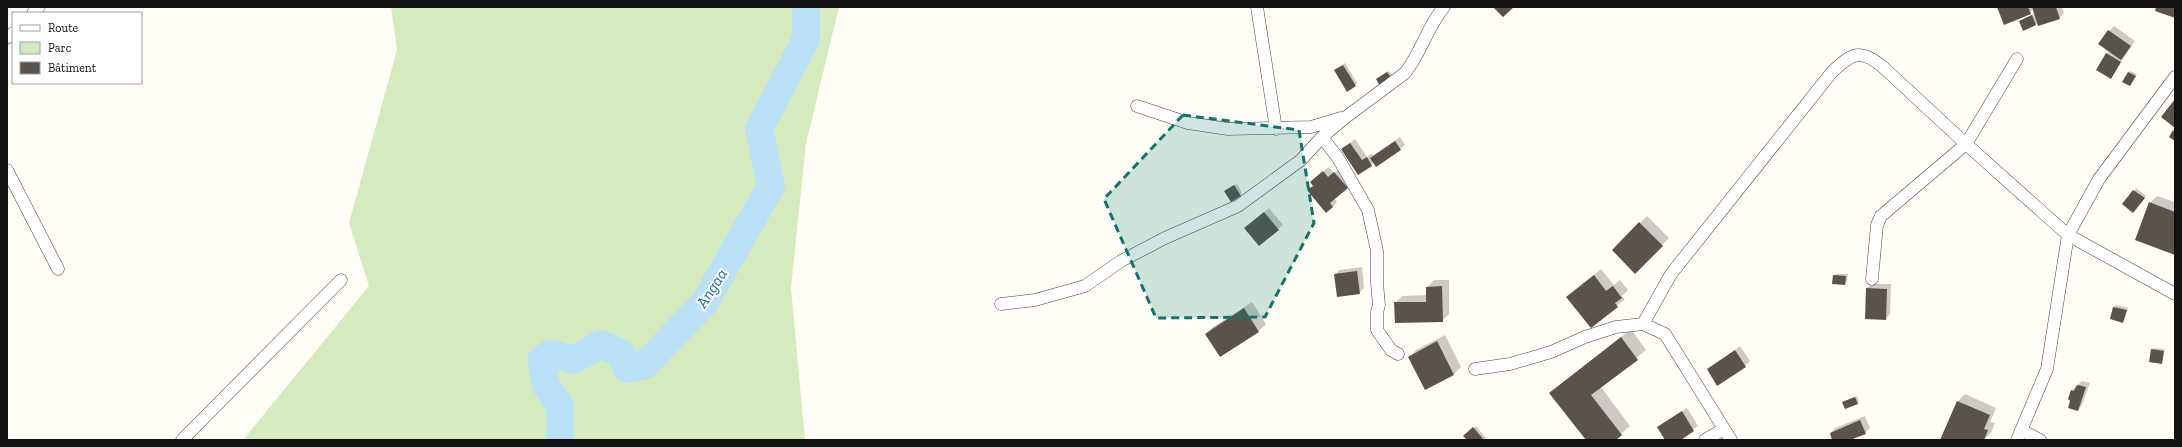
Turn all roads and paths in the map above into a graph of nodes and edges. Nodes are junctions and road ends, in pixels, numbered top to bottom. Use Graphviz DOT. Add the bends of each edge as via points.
graph roads {
  1 [pos="1257,7"];
  2 [pos="1444,7"];
  3 [pos="2017,59"];
  4 [pos="2175,77"];
  5 [pos="1137,106"];
  6 [pos="1346,117"];
  7 [pos="1276,129"];
  8 [pos="1322,137"];
  9 [pos="1966,144"];
  10 [pos="7,170"];
  11 [pos="2068,235"];
  12 [pos="58,269"];
  13 [pos="341,280"];
  14 [pos="1872,280"];
  15 [pos="2175,294"];
  16 [pos="1001,304"];
  17 [pos="1643,324"];
  18 [pos="1398,354"];
  19 [pos="1475,369"];
  20 [pos="1724,429"];
  21 [pos="2019,435"];
  22 [pos="182,440"];
  23 [pos="1705,440"];
  24 [pos="1732,440"];
  25 [pos="2040,440"];
  1 -- 7 [label="street"];
  2 -- 6 [label="street" via="1434,19 1405,73"];
  3 -- 9 [label="street"];
  4 -- 11 [label="street" via="2099,179"];
  5 -- 7 [label="street" via="1188,123 1228,128"];
  6 -- 7 [label="street" via="1311,127"];
  6 -- 8 [label="street"];
  8 -- 16 [label="street" via="1301,160 1238,206 1165,238 1121,261 1085,286 1035,300"];
  8 -- 18 [label="street" via="1338,158 1368,210 1377,251 1377,330 1391,350"];
  9 -- 11 [label="street"];
  9 -- 14 [label="street" via="1880,216"];
  9 -- 17 [label="street" via="1869,56 1854,55 1832,72 1671,274"];
  10 -- 12 [label="street"];
  11 -- 15 [label="street"];
  11 -- 21 [label="street" via="2047,369"];
  13 -- 22 [label="street"];
  17 -- 19 [label="street" via="1616,327 1551,352 1510,364"];
  17 -- 20 [label="street" via="1665,334"];
  20 -- 23 [label="street"];
  20 -- 24 [label="street"];
  21 -- 25 [label="street"];
}
